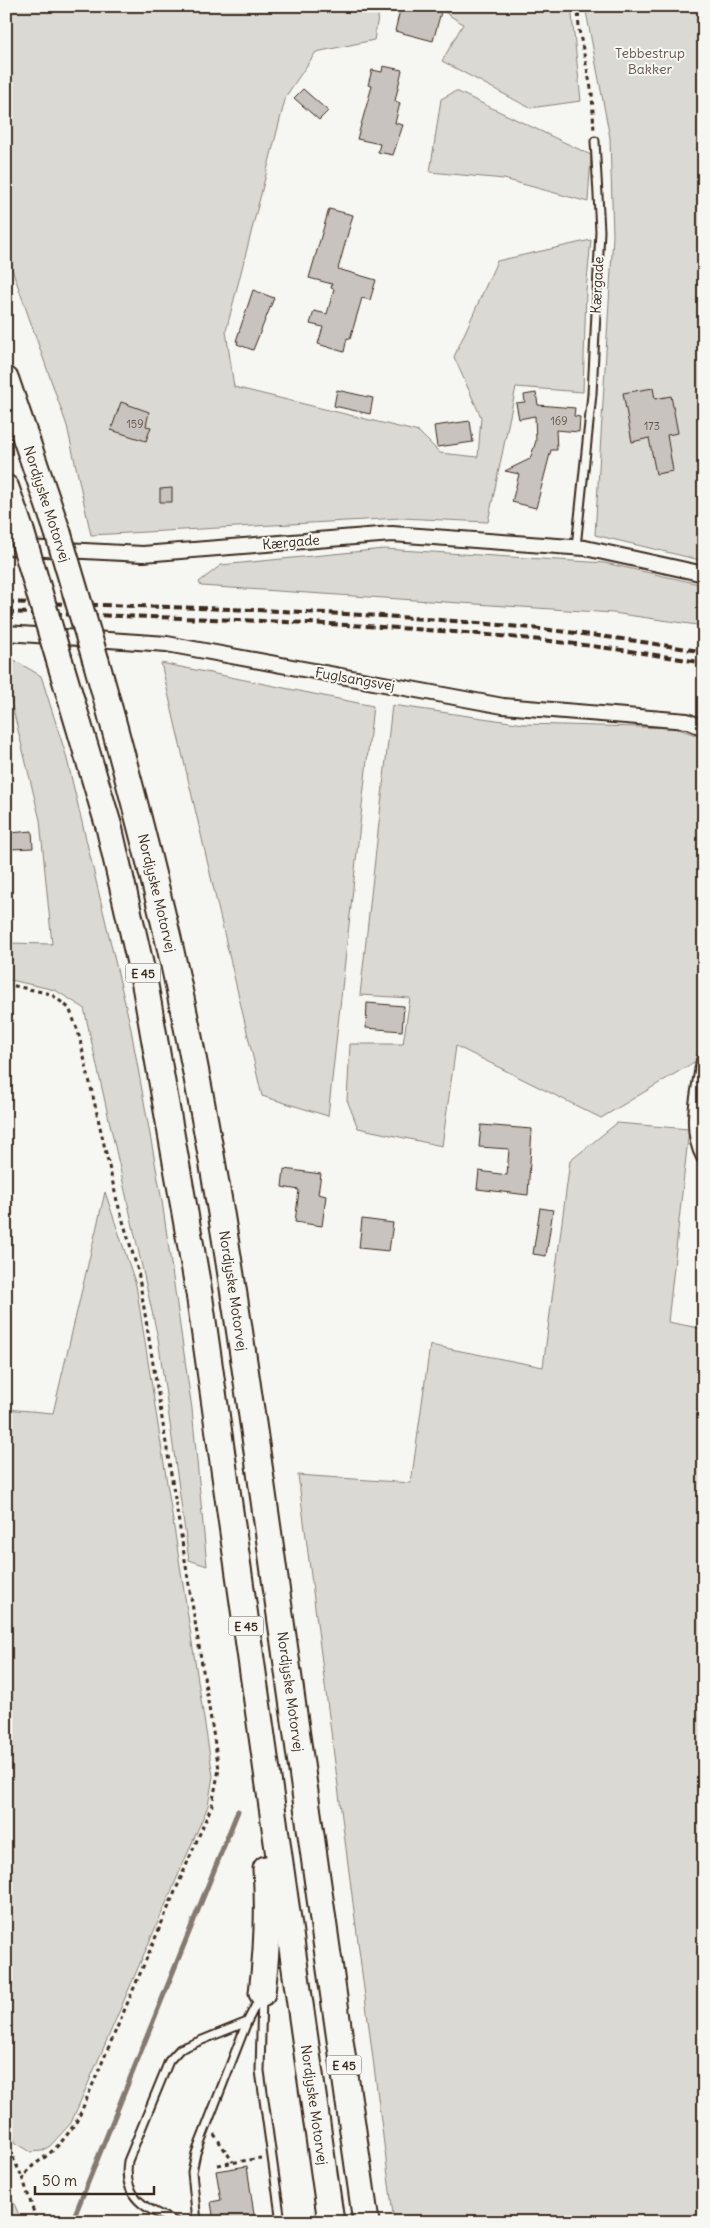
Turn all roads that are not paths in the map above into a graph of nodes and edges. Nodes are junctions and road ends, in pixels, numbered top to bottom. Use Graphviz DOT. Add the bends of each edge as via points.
graph roads {
  1 [pos="595,141"];
  2 [pos="6,380"];
  3 [pos="6,488"];
  4 [pos="13,539"];
  5 [pos="576,547"];
  6 [pos="704,574"];
  7 [pos="6,633"];
  8 [pos="704,728"];
  9 [pos="704,1060"];
  10 [pos="704,1157"];
  11 [pos="199,1293"];
  12 [pos="322,1908"];
  13 [pos="262,1993"];
  14 [pos="247,2022"];
  15 [pos="176,2222"];
  16 [pos="197,2222"];
  17 [pos="281,2222"];
  18 [pos="331,2222"];
  19 [pos="366,2222"];
  20 [pos="380,2222"];
  1 -- 5 [label="lane, Kærgade" via="600,231 593,385"];
  2 -- 12 [label="highway, Nordjyske Motorvej / E 45, bridge" via="58,533 96,661 168,940 198,1086 249,1390"];
  3 -- 4 [label="highway, Nordjyske Motorvej / E 45"];
  4 -- 5 [label="street, Kærgade" via="143,554 392,534"];
  4 -- 11 [label="highway, Nordjyske Motorvej / E 45, bridge" via="59,659 109,827 145,985"];
  5 -- 6 [label="street, Kærgade"];
  7 -- 8 [label="street, Fuglsangsvej" via="166,644 503,706 687,721"];
  9 -- 10 [label="street" via="696,1127 698,1148"];
  11 -- 13 [label="highway" via="238,1669 265,1861 268,1947"];
  11 -- 18 [label="highway, Nordjyske Motorvej / E 45"];
  12 -- 19 [label="highway, Nordjyske Motorvej / E 45"];
  12 -- 20 [label="highway"];
  13 -- 14 [label="lane"];
  13 -- 17 [label="lane" via="259,2059"];
  14 -- 15 [label="lane" via="174,2054 128,2161 126,2173 136,2199"];
  14 -- 16 [label="lane" via="196,2153 192,2172"];
}
